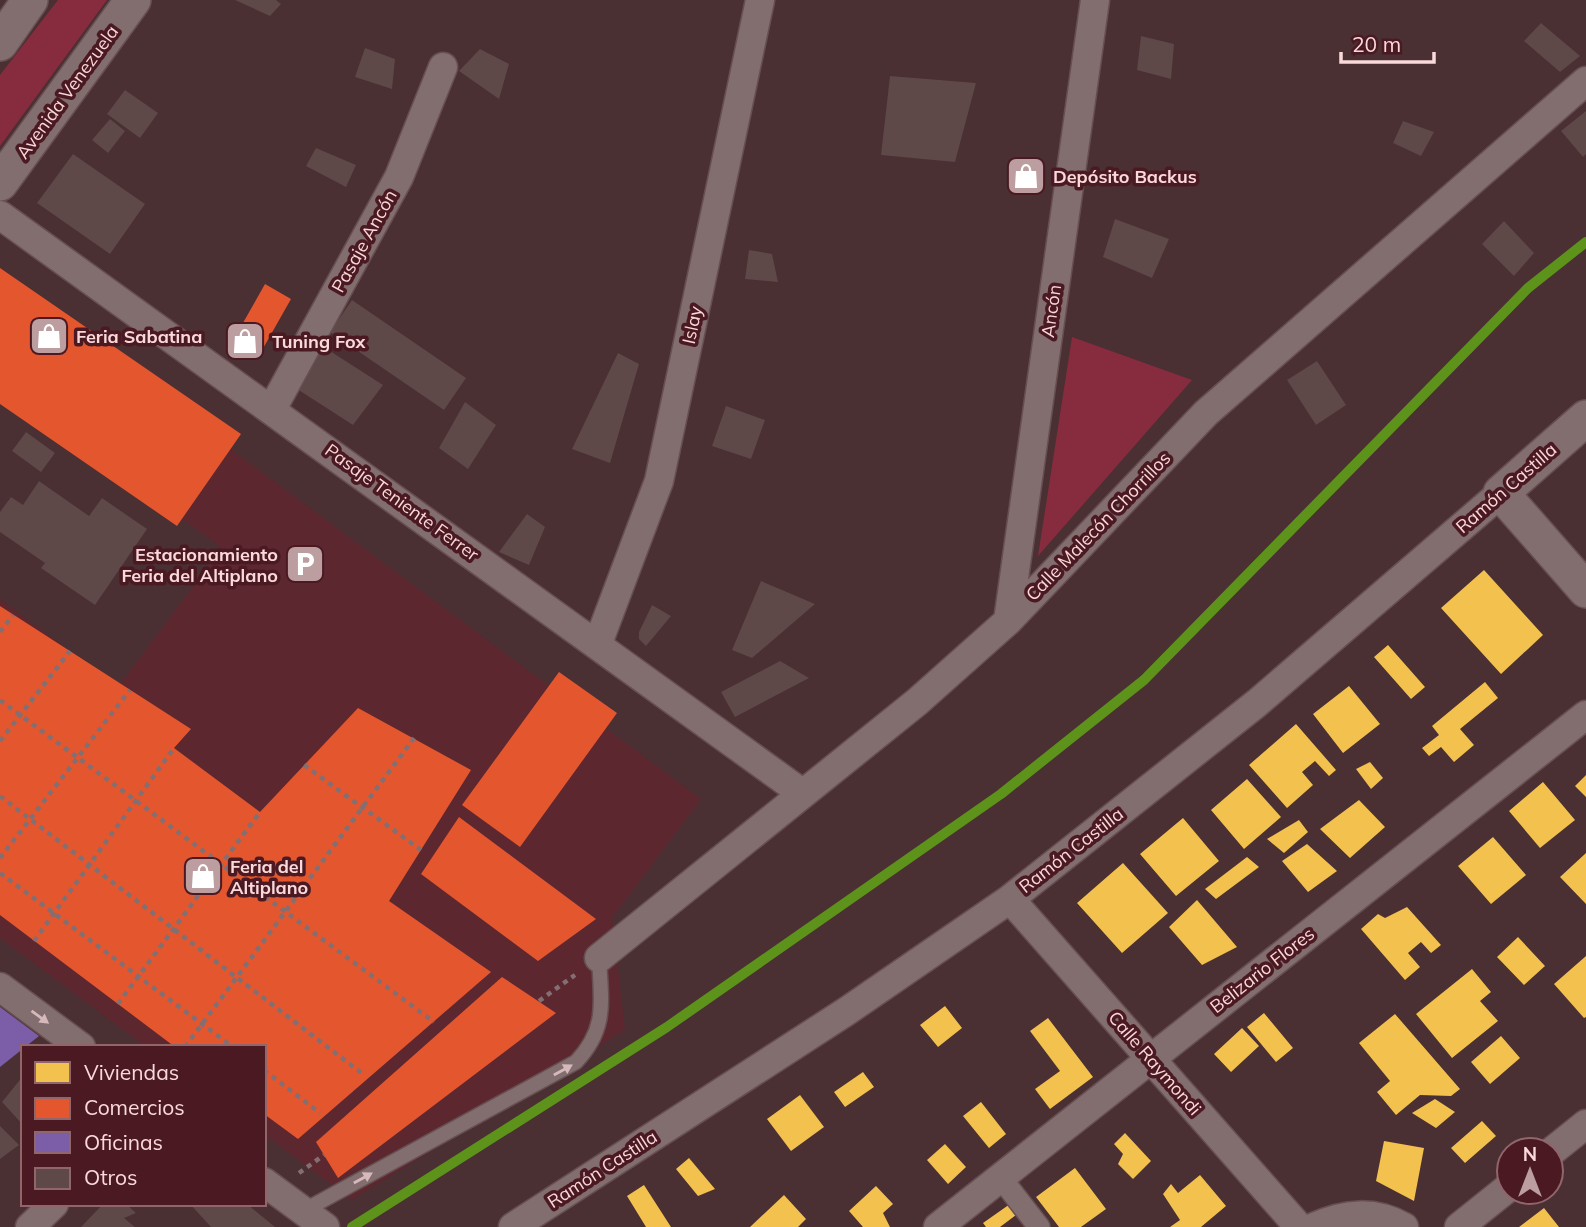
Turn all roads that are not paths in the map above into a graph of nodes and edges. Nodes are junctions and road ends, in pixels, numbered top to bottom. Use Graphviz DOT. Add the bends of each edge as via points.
graph roads {
  1 [pos="30,0"];
  2 [pos="133,0"];
  3 [pos="760,0"];
  4 [pos="1095,0"];
  5 [pos="0,43"];
  6 [pos="443,67"];
  7 [pos="1586,81"];
  8 [pos="0,183"];
  9 [pos="0,215"];
  10 [pos="272,409"];
  11 [pos="1586,418"];
  12 [pos="1501,493"];
  13 [pos="1586,590"];
  14 [pos="1008,621"];
  15 [pos="598,643"];
  16 [pos="1586,715"];
  17 [pos="802,793"];
  18 [pos="1010,899"];
  19 [pos="598,958"];
  20 [pos="0,987"];
  21 [pos="78,1045"];
  22 [pos="1150,1058"];
  23 [pos="1586,1124"];
  24 [pos="1565,1141"];
  25 [pos="1001,1178"];
  26 [pos="266,1183"];
  27 [pos="1495,1198"];
  28 [pos="52,1206"];
  29 [pos="317,1221"];
  30 [pos="30,1227"];
  31 [pos="513,1227"];
  32 [pos="938,1227"];
  33 [pos="1040,1227"];
  34 [pos="1299,1227"];
  35 [pos="1314,1227"];
  36 [pos="1404,1227"];
  37 [pos="1460,1227"];
  1 -- 5 [label="street"];
  2 -- 8 [label="street, Avenida Venezuela"];
  3 -- 15 [label="street, Islay" via="659,481"];
  4 -- 14 [label="street, Ancón"];
  6 -- 10 [label="street, Pasaje Ancón" via="399,177"];
  7 -- 14 [label="street, Calle Malecón Chorrillos" via="1206,413"];
  9 -- 10 [label="street, Pasaje Teniente Ferrer"];
  10 -- 15 [label="street, Pasaje Teniente Ferrer"];
  11 -- 12 [label="street, Ramón Castilla"];
  12 -- 13 [label="street"];
  12 -- 18 [label="street, Ramón Castilla" via="1257,702"];
  14 -- 17 [label="street, Calle Malecón Chorrillos" via="917,702"];
  15 -- 17 [label="street, Pasaje Teniente Ferrer"];
  16 -- 22 [label="street, Belizario Flores"];
  17 -- 19 [label="street, Calle Malecón Chorrillos"];
  18 -- 22 [label="street, Calle Raymondi"];
  18 -- 31 [label="street, Ramón Castilla"];
  29 -- 19 [label="lane, one-way" via="576,1062 590,1048 598,1030 602,1011"];
  20 -- 21 [label="street, one-way"];
  22 -- 25 [label="street, Belizario Flores"];
  22 -- 34 [label="street, Calle Raymondi"];
  23 -- 24 [label="street"];
  25 -- 32 [label="street, Belizario Flores"];
  25 -- 33 [label="street"];
  26 -- 29 [label="street"];
  27 -- 37 [label="street"];
  28 -- 30 [label="street"];
  35 -- 36 [label="street" via="1337,1217 1363,1214"];
}
